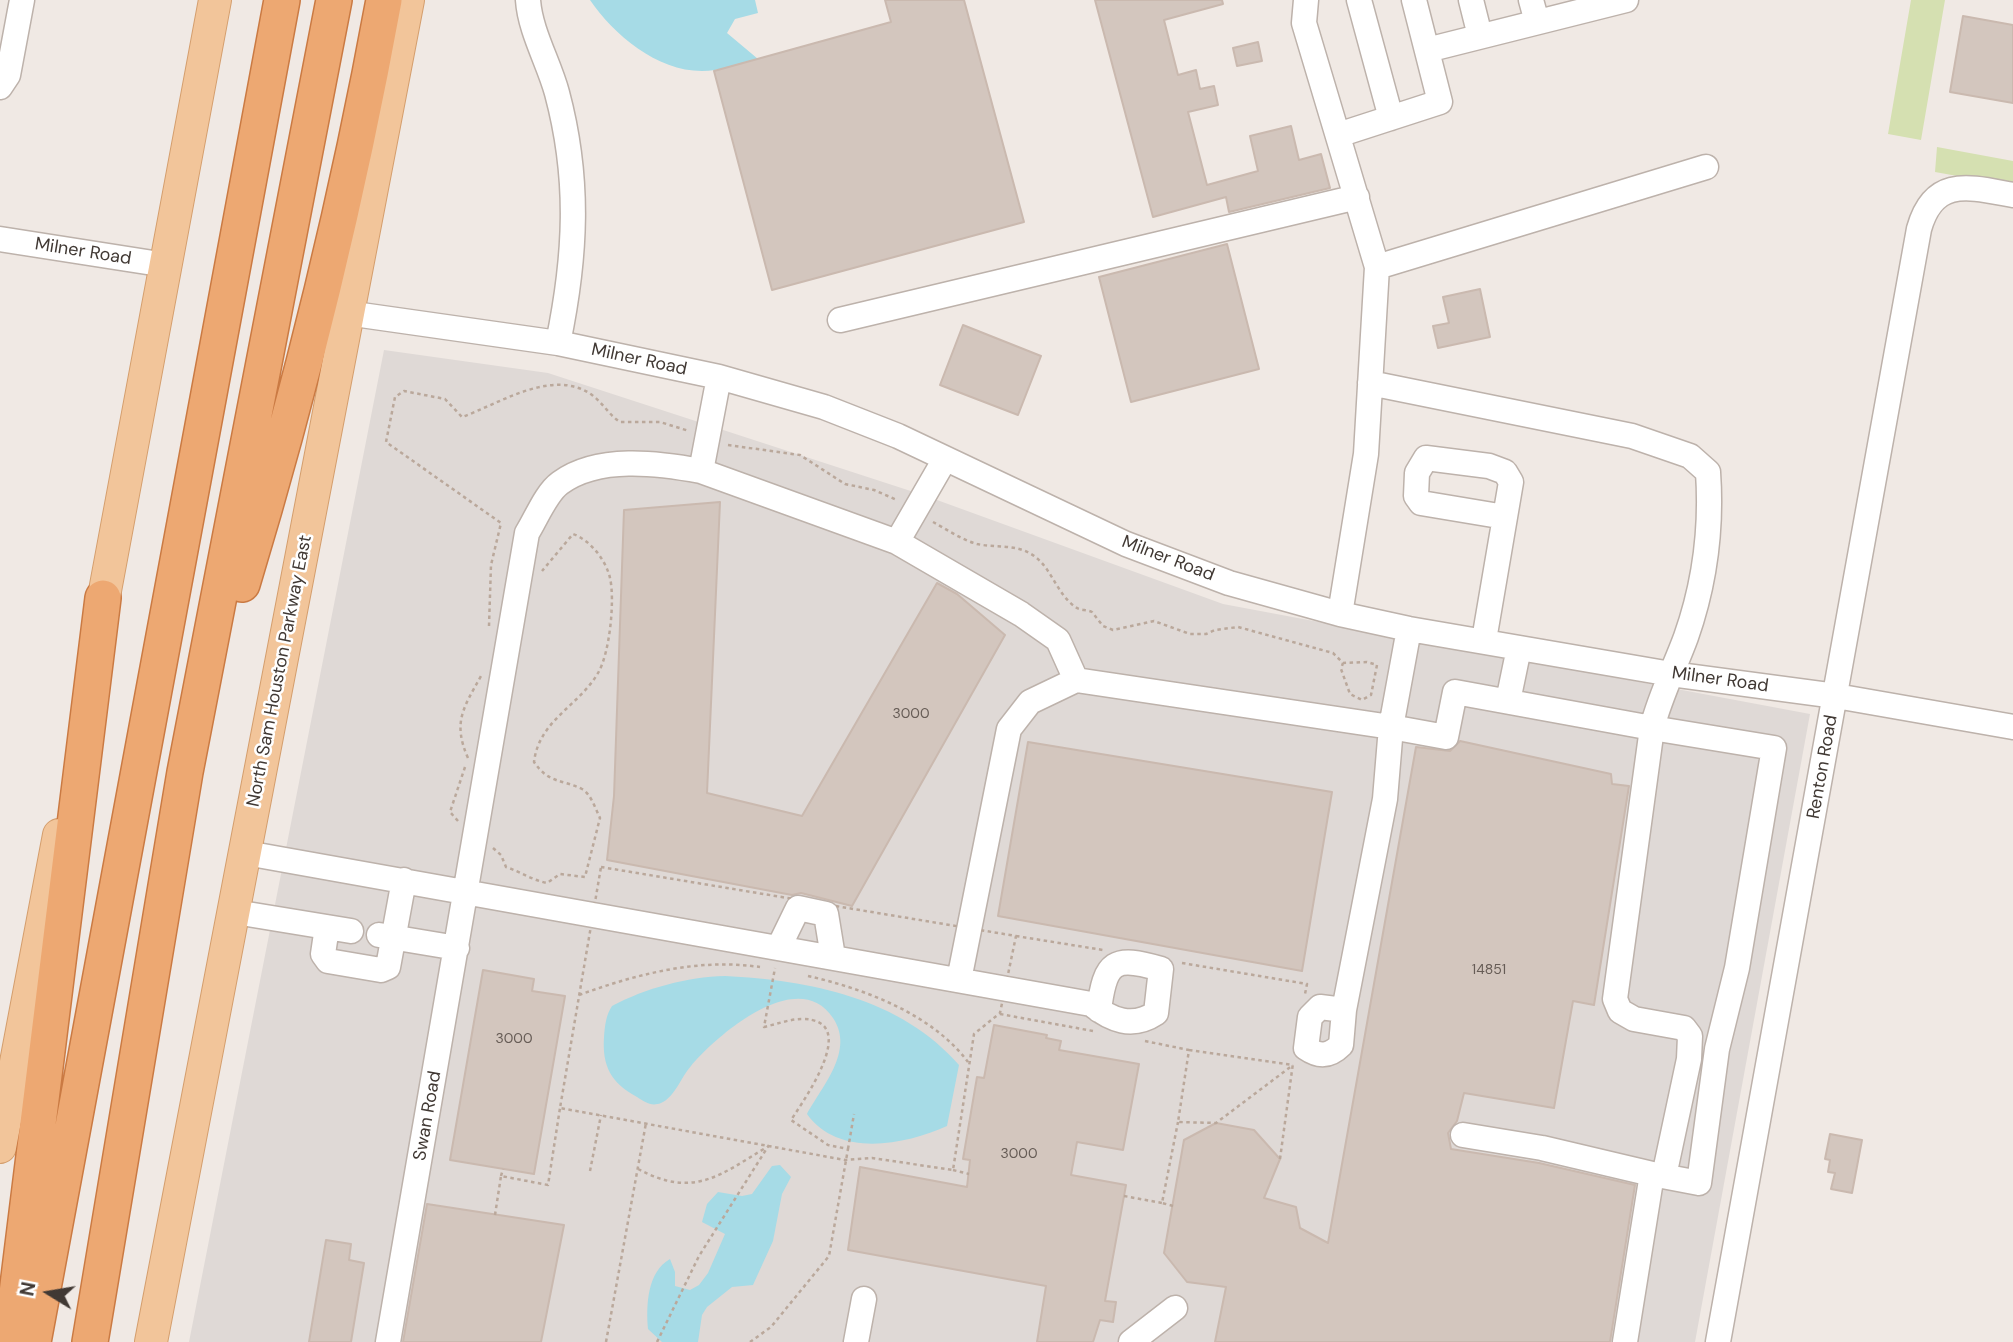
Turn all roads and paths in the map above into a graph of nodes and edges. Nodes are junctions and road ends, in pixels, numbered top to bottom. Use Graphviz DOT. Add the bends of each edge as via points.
graph roads {
  1 [pos="22,0"];
  2 [pos="215,0"];
  3 [pos="282,0"];
  4 [pos="334,0"];
  5 [pos="384,0"];
  6 [pos="408,0"];
  7 [pos="528,0"];
  8 [pos="1306,0"];
  9 [pos="1359,0"];
  10 [pos="1414,0"];
  11 [pos="1471,0"];
  12 [pos="1626,0"];
  13 [pos="1588,5"];
  14 [pos="1534,11"];
  15 [pos="1480,36"];
  16 [pos="1427,50"];
  17 [pos="0,87"];
  18 [pos="1391,118"];
  19 [pos="1338,135"];
  20 [pos="1706,167"];
  21 [pos="2013,195"];
  22 [pos="1357,197"];
  23 [pos="0,239"];
  24 [pos="166,265"];
  25 [pos="1377,267"];
  26 [pos="347,313"];
  27 [pos="841,320"];
  28 [pos="558,343"];
  29 [pos="719,377"];
  30 [pos="1370,383"];
  31 [pos="708,438"];
  32 [pos="944,458"];
  33 [pos="701,471"];
  34 [pos="914,510"];
  35 [pos="1505,517"];
  36 [pos="897,542"];
  37 [pos="536,580"];
  38 [pos="103,598"];
  39 [pos="1340,614"];
  40 [pos="513,615"];
  41 [pos="1409,629"];
  42 [pos="1484,640"];
  43 [pos="1520,648"];
  44 [pos="1343,663"];
  45 [pos="486,669"];
  46 [pos="1671,674"];
  47 [pos="1076,680"];
  48 [pos="1836,696"];
  49 [pos="1508,702"];
  50 [pos="1391,727"];
  51 [pos="2013,727"];
  52 [pos="1652,728"];
  53 [pos="185,772"];
  54 [pos="476,839"];
  55 [pos="246,853"];
  56 [pos="404,880"];
  57 [pos="467,891"];
  58 [pos="235,912"];
  59 [pos="593,913"];
  60 [pos="969,930"];
  61 [pos="1016,936"];
  62 [pos="386,937"];
  63 [pos="457,948"];
  64 [pos="1109,951"];
  65 [pos="833,957"];
  66 [pos="778,962"];
  67 [pos="1175,962"];
  68 [pos="804,975"];
  69 [pos="959,979"];
  70 [pos="1007,989"];
  71 [pos="579,995"];
  72 [pos="1304,997"];
  73 [pos="1345,1010"];
  74 [pos="1000,1013"];
  75 [pos="1096,1021"];
  76 [pos="1135,1039"];
  77 [pos="1189,1050"];
  78 [pos="1295,1051"];
  79 [pos="968,1062"];
  80 [pos="1293,1065"];
  81 [pos="560,1108"];
  82 [pos="854,1114"];
  83 [pos="601,1115"];
  84 [pos="646,1122"];
  85 [pos="1178,1122"];
  86 [pos="1463,1135"];
  87 [pos="769,1145"];
  88 [pos="0,1147"];
  89 [pos="848,1149"];
  90 [pos="1280,1159"];
  91 [pos="845,1160"];
  92 [pos="503,1169"];
  93 [pos="637,1169"];
  94 [pos="953,1170"];
  95 [pos="590,1171"];
  96 [pos="969,1174"];
  97 [pos="1658,1175"];
  98 [pos="501,1176"];
  99 [pos="1124,1196"];
  100 [pos="1162,1203"];
  101 [pos="1172,1206"];
  102 [pos="495,1215"];
  103 [pos="864,1299"];
  104 [pos="1175,1308"];
  105 [pos="11,1342"];
  106 [pos="33,1342"];
  107 [pos="90,1342"];
  108 [pos="151,1342"];
  109 [pos="388,1342"];
  110 [pos="606,1342"];
  111 [pos="657,1342"];
  112 [pos="750,1342"];
  113 [pos="856,1342"];
  114 [pos="1131,1342"];
  115 [pos="1625,1342"];
  116 [pos="1718,1342"];
  1 -- 17 [label="street" via="8,75"];
  2 -- 24 [label="main road"];
  3 -- 106 [label="highway"];
  4 -- 53 [label="highway"];
  5 -- 53 [label="highway" via="361,127 282,449"];
  6 -- 26 [label="main road, North Sam Houston Parkway East"];
  7 -- 28 [label="street" via="556,91 572,184 571,281"];
  8 -- 19 [label="street" via="1304,23"];
  9 -- 18 [label="street"];
  10 -- 16 [label="street"];
  11 -- 15 [label="street"];
  12 -- 13 [label="street"];
  13 -- 14 [label="street"];
  14 -- 15 [label="street"];
  15 -- 16 [label="street"];
  16 -- 18 [label="street" via="1440,102"];
  18 -- 19 [label="street"];
  19 -- 22 [label="street"];
  20 -- 25 [label="street"];
  21 -- 48 [label="street, Renton Road" via="1949,189 1935,195 1924,213"];
  22 -- 25 [label="street"];
  22 -- 27 [label="street"];
  23 -- 24 [label="street, Milner Road"];
  24 -- 38 [label="main road"];
  25 -- 30 [label="street"];
  26 -- 28 [label="street, Milner Road"];
  26 -- 55 [label="main road, North Sam Houston Parkway East"];
  28 -- 29 [label="street, Milner Road"];
  29 -- 31 [label="street"];
  29 -- 32 [label="street, Milner Road" via="824,407"];
  30 -- 39 [label="street" via="1366,454"];
  30 -- 46 [label="street" via="1632,436 1690,456 1708,472 1709,544"];
  31 -- 33 [label="street"];
  31 -- 34 [label="path" via="800,455 845,484 874,490"];
  31 -- 40 [label="path" via="660,422 620,422 593,396 566,385 526,392 462,417 445,399 404,391 395,397 386,442 500,523 491,565 489,631"];
  32 -- 34 [label="street"];
  32 -- 39 [label="street, Milner Road" via="1126,544 1229,583"];
  33 -- 36 [label="street, Swan Road"];
  33 -- 40 [label="street, Swan Road" via="665,464 599,466 558,484 527,533"];
  34 -- 36 [label="street"];
  34 -- 44 [label="path" via="966,541 1033,555 1048,570 1059,592 1113,630 1154,621 1191,634 1238,626 1310,644 1334,653"];
  35 -- 42 [label="street"];
  36 -- 47 [label="street, Swan Road" via="1058,640"];
  37 -- 54 [label="path" via="573,534 592,547 610,578 609,636 601,666 544,732 534,762 550,778 590,796 600,818 594,846 584,877 559,874 547,883 506,867 501,855"];
  38 -- 88 [label="main road"];
  38 -- 105 [label="highway"];
  39 -- 41 [label="street, Milner Road"];
  40 -- 54 [label="street, Swan Road"];
  41 -- 42 [label="street, Milner Road"];
  41 -- 50 [label="street"];
  42 -- 43 [label="street, Milner Road"];
  43 -- 46 [label="street, Milner Road"];
  43 -- 49 [label="street"];
  44 -- 44 [label="path" via="1377,665 1371,695 1362,701 1350,694"];
  45 -- 54 [label="path" via="460,718 468,760 450,812"];
  46 -- 48 [label="street, Milner Road"];
  46 -- 52 [label="street"];
  47 -- 50 [label="street"];
  47 -- 60 [label="street" via="1030,702 1009,729"];
  48 -- 51 [label="street, Milner Road"];
  48 -- 116 [label="street, Renton Road"];
  49 -- 50 [label="street" via="1455,692 1447,737"];
  49 -- 52 [label="street"];
  50 -- 73 [label="street" via="1385,799"];
  52 -- 97 [label="street" via="1615,999 1620,1011 1634,1019 1684,1028 1690,1036 1689,1059"];
  52 -- 97 [label="street" via="1774,748 1737,968 1717,1049 1699,1183"];
  53 -- 107 [label="highway"];
  54 -- 57 [label="street, Swan Road"];
  55 -- 56 [label="street"];
  55 -- 58 [label="main road, North Sam Houston Parkway East"];
  56 -- 57 [label="street"];
  56 -- 62 [label="street"];
  57 -- 59 [label="street"];
  57 -- 63 [label="street, Swan Road"];
  58 -- 62 [label="street" via="339,929 323,954 328,961 381,970 388,967"];
  58 -- 108 [label="main road, North Sam Houston Parkway East"];
  59 -- 60 [label="path" via="600,867"];
  59 -- 66 [label="street"];
  59 -- 71 [label="path"];
  60 -- 61 [label="path"];
  60 -- 69 [label="street"];
  61 -- 64 [label="path"];
  61 -- 70 [label="path"];
  62 -- 63 [label="street"];
  63 -- 109 [label="street, Swan Road"];
  65 -- 66 [label="street"];
  65 -- 66 [label="street" via="826,914 798,908"];
  65 -- 69 [label="street"];
  66 -- 71 [label="path" via="676,968"];
  66 -- 89 [label="path" via="764,1027 806,1018 827,1032 829,1047 819,1075 790,1120 828,1145"];
  67 -- 72 [label="path" via="1307,984"];
  68 -- 79 [label="path" via="912,1015 937,1030"];
  69 -- 70 [label="street"];
  70 -- 74 [label="path"];
  70 -- 75 [label="street" via="1091,1004"];
  71 -- 81 [label="path"];
  74 -- 75 [label="path"];
  74 -- 79 [label="path" via="974,1034"];
  76 -- 77 [label="path"];
  77 -- 80 [label="path"];
  77 -- 85 [label="path"];
  78 -- 80 [label="path"];
  79 -- 94 [label="path"];
  80 -- 85 [label="path" via="1216,1123"];
  80 -- 90 [label="path"];
  81 -- 83 [label="path"];
  81 -- 98 [label="path" via="548,1185"];
  82 -- 89 [label="path"];
  83 -- 84 [label="path"];
  83 -- 95 [label="path"];
  84 -- 87 [label="path"];
  84 -- 93 [label="path"];
  85 -- 100 [label="path"];
  86 -- 97 [label="street"];
  87 -- 91 [label="path"];
  87 -- 93 [label="path" via="731,1172 695,1182 671,1181"];
  87 -- 111 [label="path" via="710,1239"];
  89 -- 91 [label="path"];
  91 -- 94 [label="path" via="872,1158"];
  91 -- 112 [label="path" via="829,1256 771,1327"];
  92 -- 98 [label="path"];
  93 -- 110 [label="path"];
  94 -- 96 [label="path"];
  97 -- 115 [label="street"];
  98 -- 102 [label="path"];
  99 -- 100 [label="path"];
  100 -- 101 [label="path"];
  103 -- 113 [label="street"];
  104 -- 114 [label="street"];
}
